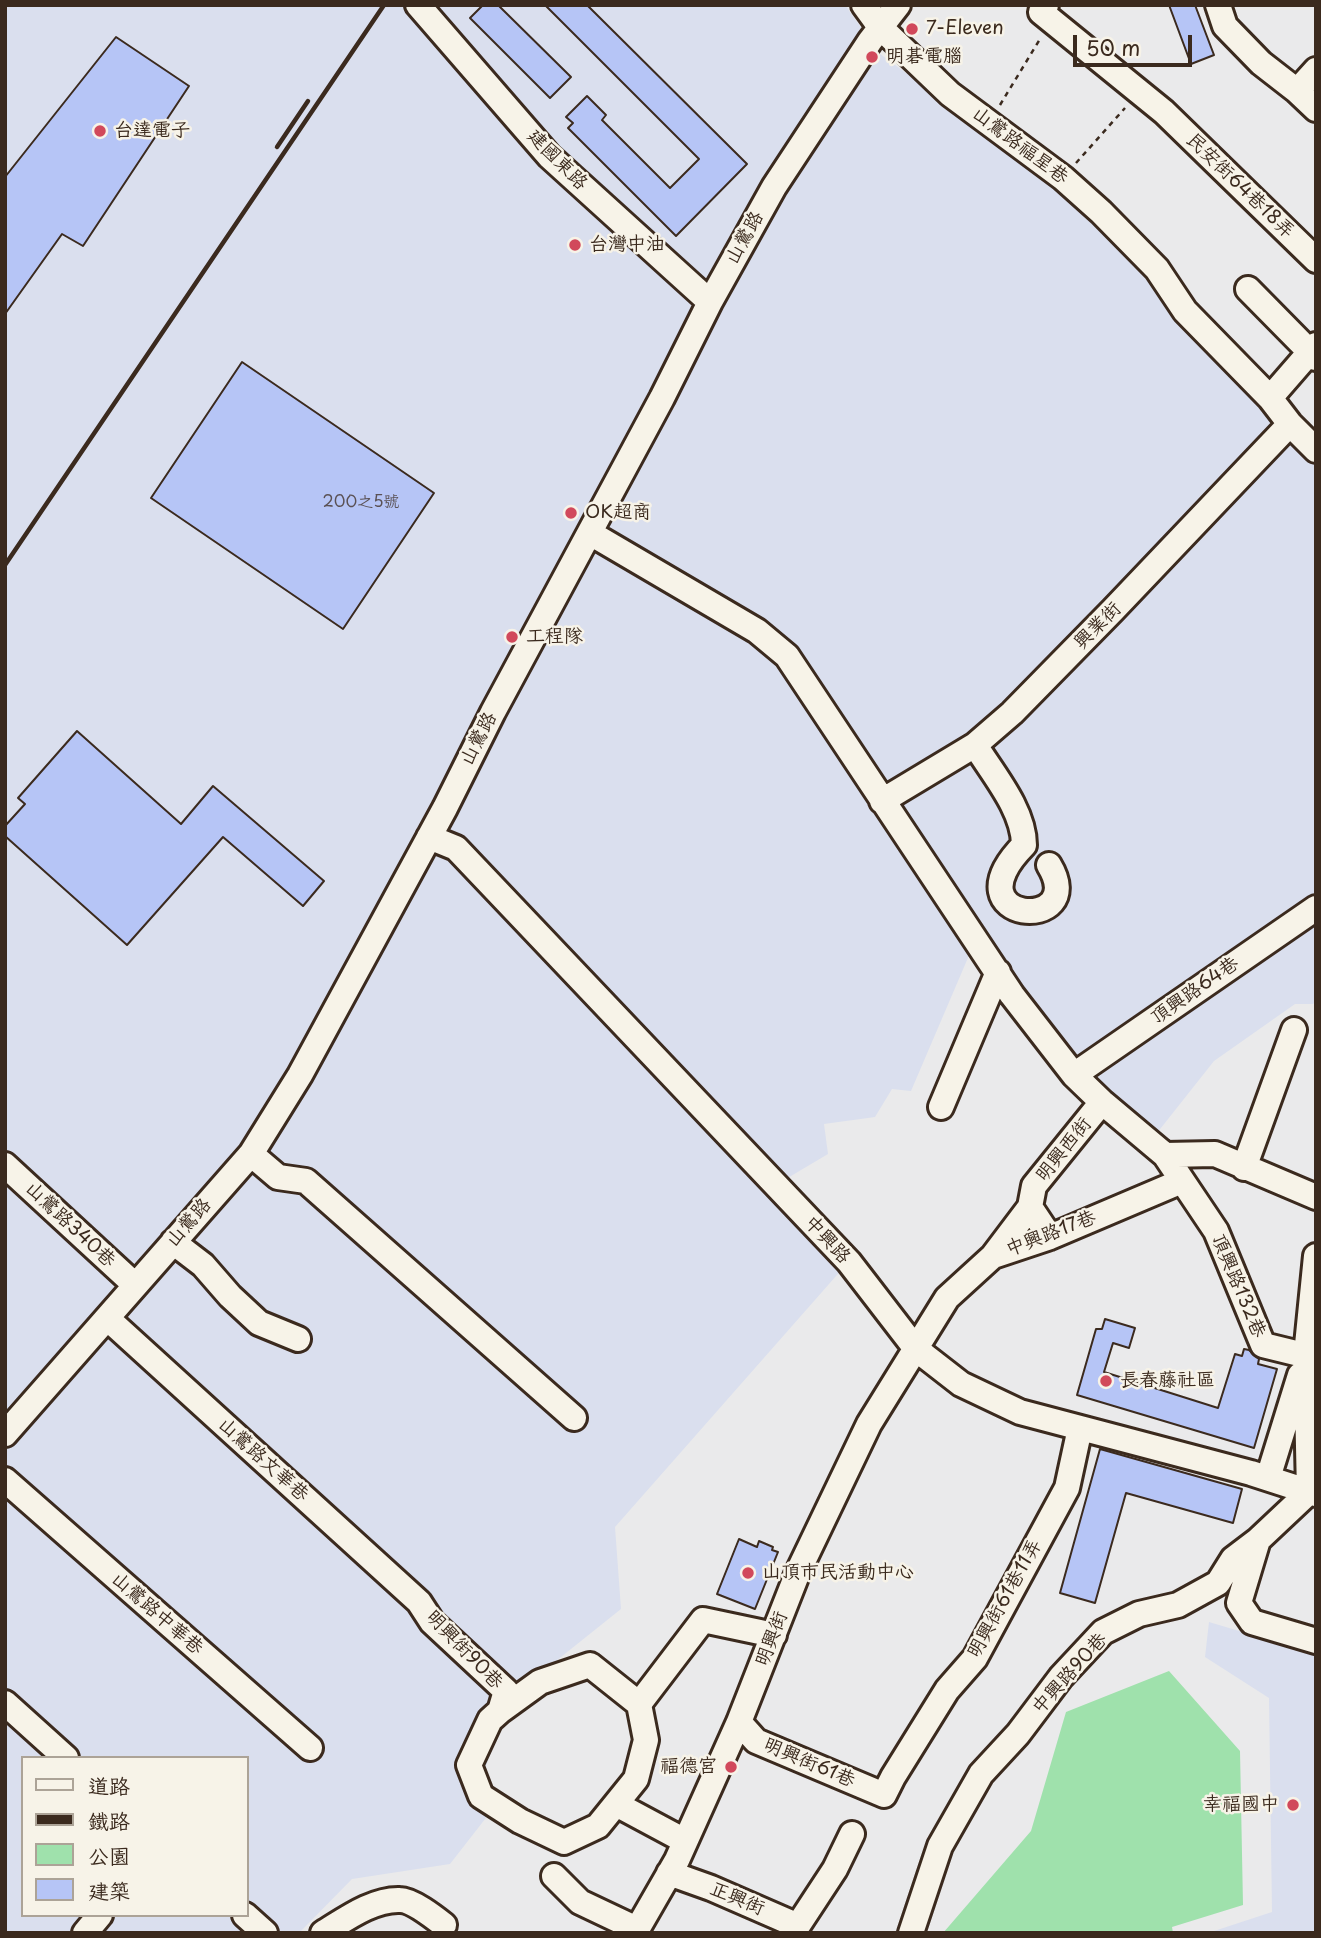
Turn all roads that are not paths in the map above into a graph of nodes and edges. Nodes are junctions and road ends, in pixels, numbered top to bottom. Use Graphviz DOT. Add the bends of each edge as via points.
graph roads {
  1 [pos="418,5"];
  2 [pos="864,5"];
  3 [pos="898,5"];
  4 [pos="1218,5"];
  5 [pos="1046,13"];
  6 [pos="880,27"];
  7 [pos="1316,70"];
  8 [pos="1297,90"];
  9 [pos="1316,109"];
  10 [pos="1316,260"];
  11 [pos="1248,289"];
  12 [pos="710,302"];
  13 [pos="1313,352"];
  14 [pos="1270,398"];
  15 [pos="1290,424"];
  16 [pos="1316,450"];
  17 [pos="590,533"];
  18 [pos="975,745"];
  19 [pos="882,801"];
  20 [pos="429,837"];
  21 [pos="1049,865"];
  22 [pos="1316,908"];
  23 [pos="998,972"];
  24 [pos="1294,1030"];
  25 [pos="1074,1075"];
  26 [pos="1102,1102"];
  27 [pos="941,1107"];
  28 [pos="251,1154"];
  29 [pos="1165,1155"];
  30 [pos="5,1165"];
  31 [pos="1244,1168"];
  32 [pos="1182,1181"];
  33 [pos="1316,1197"];
  34 [pos="1030,1207"];
  35 [pos="1049,1237"];
  36 [pos="173,1242"];
  37 [pos="993,1256"];
  38 [pos="1315,1272"];
  39 [pos="135,1286"];
  40 [pos="107,1318"];
  41 [pos="298,1339"];
  42 [pos="916,1349"];
  43 [pos="1311,1356"];
  44 [pos="1311,1391"];
  45 [pos="573,1418"];
  46 [pos="1080,1428"];
  47 [pos="5,1434"];
  48 [pos="1268,1478"];
  49 [pos="5,1480"];
  50 [pos="1312,1493"];
  51 [pos="1258,1540"];
  52 [pos="418,1602"];
  53 [pos="774,1635"];
  54 [pos="1316,1641"];
  55 [pos="5,1703"];
  56 [pos="639,1704"];
  57 [pos="500,1712"];
  58 [pos="740,1723"];
  59 [pos="310,1748"];
  60 [pos="64,1756"];
  61 [pos="884,1795"];
  62 [pos="616,1804"];
  63 [pos="852,1834"];
  64 [pos="685,1841"];
  65 [pos="669,1873"];
  66 [pos="554,1875"];
  67 [pos="98,1917"];
  68 [pos="247,1917"];
  69 [pos="444,1925"];
  70 [pos="795,1929"];
  71 [pos="636,1931"];
  72 [pos="85,1933"];
  73 [pos="265,1933"];
  74 [pos="323,1933"];
  75 [pos="911,1933"];
  1 -- 12 [label="street, 建國東路" via="549,156"];
  2 -- 6 [label="street, 山鶯路福星巷"];
  3 -- 6 [label="street, 山鶯路"];
  4 -- 8 [label="street" via="1225,26 1261,63"];
  5 -- 10 [label="street, 民安街64巷18弄" via="1164,112"];
  6 -- 12 [label="street, 山鶯路" via="774,187"];
  6 -- 14 [label="street, 山鶯路福星巷" via="950,94 1063,178 1157,269 1185,311"];
  7 -- 8 [label="street"];
  8 -- 9 [label="street"];
  11 -- 13 [label="street"];
  12 -- 17 [label="street, 山鶯路"];
  13 -- 14 [label="street"];
  14 -- 15 [label="street, 山鶯路福星巷"];
  15 -- 16 [label="street, 山鶯路福星巷"];
  15 -- 18 [label="street, 興業街" via="1012,713"];
  17 -- 19 [label="street" via="757,631 787,656"];
  17 -- 20 [label="street, 山鶯路"];
  18 -- 19 [label="street, 興業街"];
  18 -- 21 [label="street" via="1024,831 1024,845 1000,878 1003,897 1010,906 1025,912 1050,904 1056,896"];
  19 -- 23 [label="street"];
  20 -- 28 [label="street, 山鶯路" via="300,1075"];
  20 -- 42 [label="street, 中興路" via="456,848 535,929 849,1262"];
  22 -- 25 [label="street, 頂興路64巷"];
  23 -- 25 [label="street"];
  23 -- 27 [label="street"];
  24 -- 31 [label="street"];
  25 -- 26 [label="street"];
  26 -- 29 [label="street"];
  26 -- 34 [label="street, 明興西街" via="1034,1186"];
  28 -- 36 [label="street, 山鶯路"];
  28 -- 45 [label="street" via="278,1177 306,1181"];
  29 -- 31 [label="street" via="1215,1154"];
  29 -- 32 [label="street, 頂興路132巷"];
  30 -- 39 [label="street, 山鶯路340巷"];
  31 -- 33 [label="street"];
  32 -- 35 [label="street, 中興路17巷"];
  32 -- 43 [label="street, 頂興路132巷" via="1216,1231 1264,1345"];
  34 -- 35 [label="street, 明興西街"];
  34 -- 37 [label="street"];
  35 -- 37 [label="street, 中興路17巷"];
  36 -- 39 [label="street, 山鶯路"];
  36 -- 41 [label="street" via="203,1265 259,1323"];
  37 -- 42 [label="street, 中興路17巷" via="947,1298"];
  38 -- 43 [label="street"];
  39 -- 40 [label="street, 山鶯路"];
  40 -- 47 [label="street, 山鶯路"];
  40 -- 52 [label="street, 山鶯路文華巷"];
  42 -- 46 [label="street, 中興路" via="973,1390 1020,1412"];
  42 -- 53 [label="street, 明興街" via="869,1424 798,1572"];
  43 -- 44 [label="street"];
  43 -- 48 [label="street"];
  44 -- 50 [label="street"];
  46 -- 48 [label="street, 中興路"];
  46 -- 61 [label="street, 明興街61巷11弄" via="1067,1488 975,1658 947,1690"];
  48 -- 50 [label="street, 中興路"];
  49 -- 59 [label="street, 山鶯路中華巷"];
  50 -- 51 [label="street, 中興路90巷"];
  51 -- 54 [label="street" via="1240,1603 1252,1622"];
  51 -- 75 [label="street, 中興路90巷" via="1233,1559 1218,1583 1178,1605 1139,1614 1103,1632 1061,1677 981,1774 940,1846"];
  52 -- 57 [label="street, 明興街90巷" via="432,1622 506,1691"];
  53 -- 56 [label="street" via="703,1620"];
  53 -- 58 [label="street, 明興街"];
  55 -- 60 [label="street"];
  56 -- 57 [label="street" via="590,1665 540,1682"];
  56 -- 62 [label="street, 明興街90巷" via="646,1740 636,1779"];
  57 -- 62 [label="street, 明興街90巷" via="490,1720 469,1765 481,1796 564,1842 598,1826"];
  58 -- 61 [label="street, 明興街61巷" via="756,1741"];
  58 -- 64 [label="street, 明興街"];
  62 -- 64 [label="street"];
  63 -- 70 [label="street"];
  64 -- 65 [label="street, 明興街"];
  65 -- 70 [label="street, 正興街"];
  65 -- 71 [label="street, 明興街"];
  66 -- 71 [label="street" via="580,1902"];
  67 -- 72 [label="street"];
  68 -- 73 [label="street"];
  69 -- 74 [label="street" via="402,1899 370,1906"];
}
